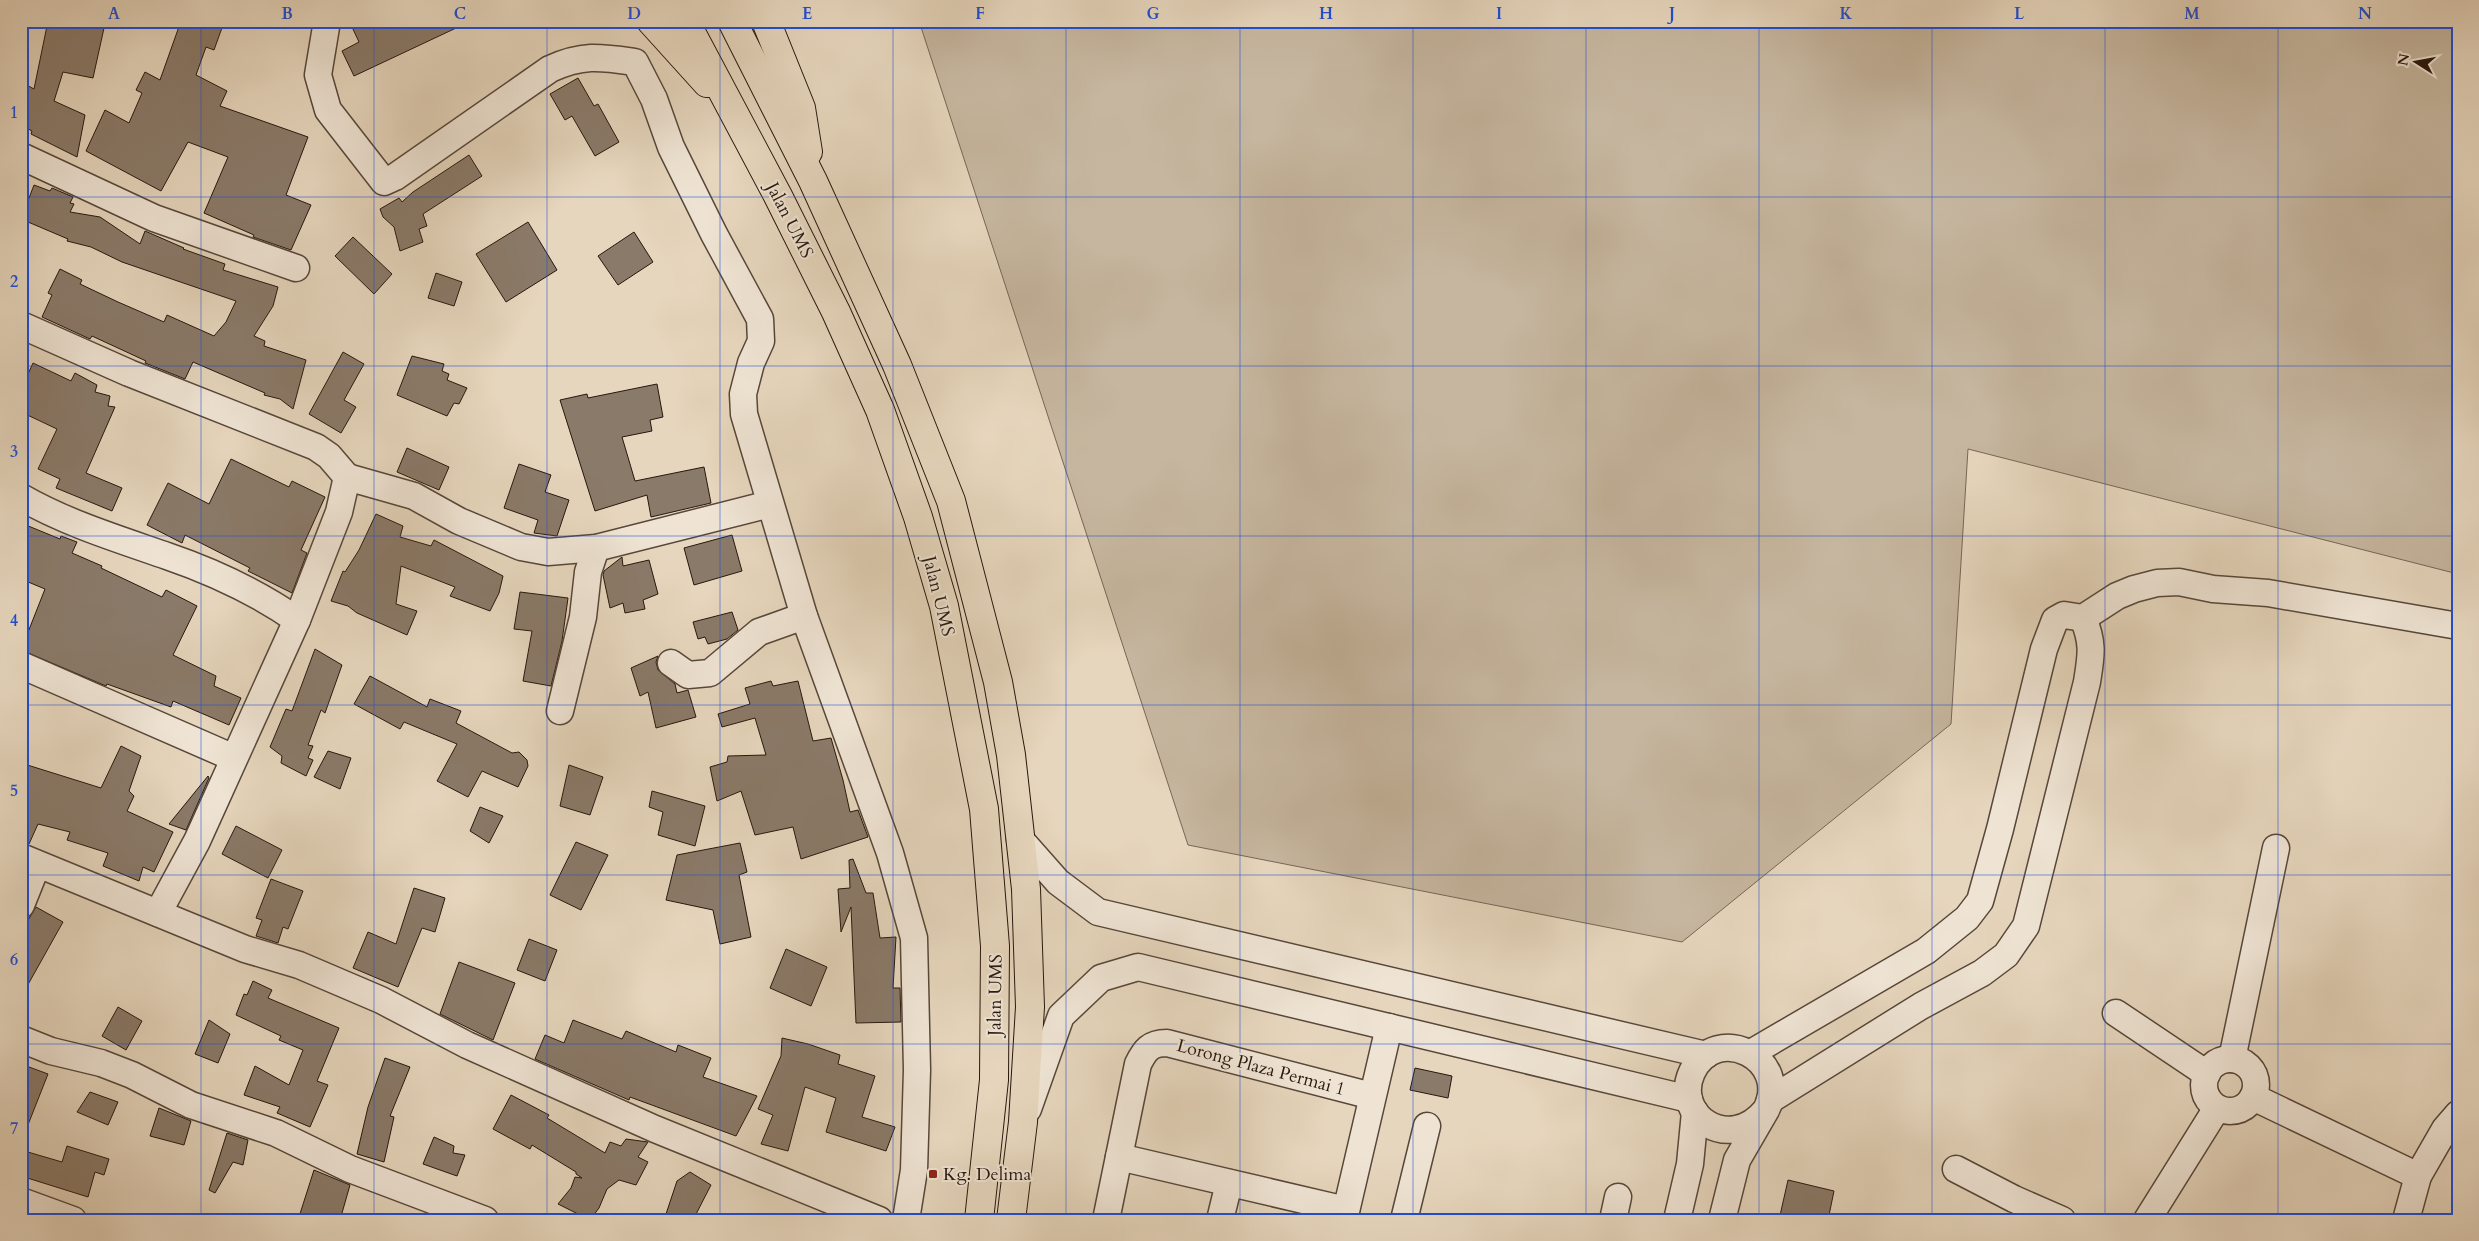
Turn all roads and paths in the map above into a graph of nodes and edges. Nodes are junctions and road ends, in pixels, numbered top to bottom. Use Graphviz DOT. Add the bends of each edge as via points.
graph roads {
  1 [pos="327,21"];
  2 [pos="651,21"];
  3 [pos="685,21"];
  4 [pos="732,21"];
  5 [pos="766,21"];
  6 [pos="736,116"];
  7 [pos="21,156"];
  8 [pos="813,181"];
  9 [pos="296,268"];
  10 [pos="21,326"];
  11 [pos="347,477"];
  12 [pos="21,496"];
  13 [pos="770,504"];
  14 [pos="596,548"];
  15 [pos="804,616"];
  16 [pos="2083,618"];
  17 [pos="297,620"];
  18 [pos="2458,626"];
  19 [pos="671,663"];
  20 [pos="21,665"];
  21 [pos="560,711"];
  22 [pos="234,758"];
  23 [pos="1020,839"];
  24 [pos="2276,848"];
  25 [pos="29,861"];
  26 [pos="21,905"];
  27 [pos="158,913"];
  28 [pos="2116,1013"];
  29 [pos="1389,1026"];
  30 [pos="21,1039"];
  31 [pos="1751,1053"];
  32 [pos="1706,1055"];
  33 [pos="2232,1059"];
  34 [pos="2207,1074"];
  35 [pos="1372,1096"];
  36 [pos="2254,1097"];
  37 [pos="1692,1105"];
  38 [pos="1768,1105"];
  39 [pos="2217,1108"];
  40 [pos="2458,1114"];
  41 [pos="1023,1122"];
  42 [pos="1427,1126"];
  43 [pos="1119,1157"];
  44 [pos="1956,1169"];
  45 [pos="2418,1176"];
  46 [pos="1229,1183"];
  47 [pos="21,1201"];
  48 [pos="1345,1215"];
  49 [pos="72,1220"];
  50 [pos="484,1220"];
  51 [pos="879,1220"];
  52 [pos="906,1220"];
  53 [pos="979,1220"];
  54 [pos="1011,1220"];
  55 [pos="1106,1220"];
  56 [pos="1220,1220"];
  57 [pos="1404,1220"];
  58 [pos="1677,1220"];
  59 [pos="1722,1220"];
  60 [pos="2062,1220"];
  61 [pos="2147,1220"];
  62 [pos="2406,1220"];
  1 -- 13 [label="street" via="318,75 328,110 384,182 550,69 593,56 635,62 654,99 671,147 760,319 761,341 751,363 743,404"];
  2 -- 6 [label="highway"];
  3 -- 6 [label="highway, Jalan UMS"];
  4 -- 8 [label="highway, Jalan UMS"];
  5 -- 8 [label="highway" via="801,108"];
  6 -- 53 [label="highway, Jalan UMS" via="836,312 880,410 918,517 944,606 984,809 995,946 994,1080"];
  7 -- 9 [label="street" via="154,218"];
  8 -- 23 [label="highway, Jalan UMS" via="896,365 951,501 998,682 1011,755"];
  10 -- 11 [label="street" via="316,447 329,456"];
  11 -- 14 [label="street" via="414,496 459,521 521,547 548,552"];
  11 -- 17 [label="street" via="339,512"];
  12 -- 17 [label="street" via="126,543 199,568 274,604"];
  13 -- 14 [label="street"];
  13 -- 15 [label="street"];
  14 -- 21 [label="street" via="588,572 583,617"];
  15 -- 19 [label="street" via="759,632 710,673 688,675"];
  15 -- 52 [label="street" via="890,853 914,938 914,1170"];
  16 -- 18 [label="street" via="2134,589 2179,582 2213,589 2268,593"];
  16 -- 31 [label="street" via="2064,615 2055,620 2050,631 1980,901 1967,918 1926,951"];
  16 -- 38 [label="street" via="2091,638 2092,653 2087,682 2026,926 2006,955 1982,973 1921,1006"];
  17 -- 22 [label="street"];
  20 -- 22 [label="street"];
  22 -- 27 [label="street" via="197,841"];
  23 -- 32 [label="street" via="1058,882 1098,912"];
  23 -- 41 [label="highway, Jalan UMS" via="1026,889 1030,1007"];
  24 -- 33 [label="street"];
  25 -- 26 [label="street"];
  25 -- 27 [label="street"];
  27 -- 51 [label="street" via="381,1000 467,1044 629,1118"];
  28 -- 34 [label="street"];
  29 -- 35 [label="street"];
  29 -- 37 [label="street"];
  29 -- 41 [label="street" via="1138,967 1101,978 1062,1016"];
  30 -- 50 [label="street" via="132,1075 191,1105 276,1133 350,1169"];
  31 -- 32 [label="street" via="1729,1047"];
  31 -- 38 [label="street" via="1768,1074 1771,1087"];
  32 -- 37 [label="street" via="1691,1074 1688,1086"];
  33 -- 34 [label="street" via="2217,1063"];
  33 -- 36 [label="street" via="2240,1061 2253,1073 2256,1080"];
  34 -- 39 [label="street" via="2204,1082 2207,1097"];
  35 -- 43 [label="street, Lorong Plaza Permai 1" via="1158,1043 1146,1049 1138,1064"];
  35 -- 48 [label="street"];
  36 -- 39 [label="street" via="2234,1112"];
  36 -- 45 [label="street"];
  37 -- 38 [label="street" via="1711,1126 1731,1131 1745,1128 1757,1120"];
  37 -- 58 [label="street" via="1690,1164"];
  38 -- 59 [label="street" via="1737,1160"];
  39 -- 61 [label="street"];
  40 -- 45 [label="street" via="2444,1129"];
  41 -- 54 [label="highway, Jalan UMS"];
  42 -- 57 [label="street"];
  43 -- 46 [label="street"];
  43 -- 55 [label="street, Lorong Plaza Permai 1"];
  44 -- 60 [label="street" via="2014,1200"];
  45 -- 62 [label="street"];
  46 -- 48 [label="street"];
  46 -- 56 [label="street"];
  47 -- 49 [label="street"];
}
